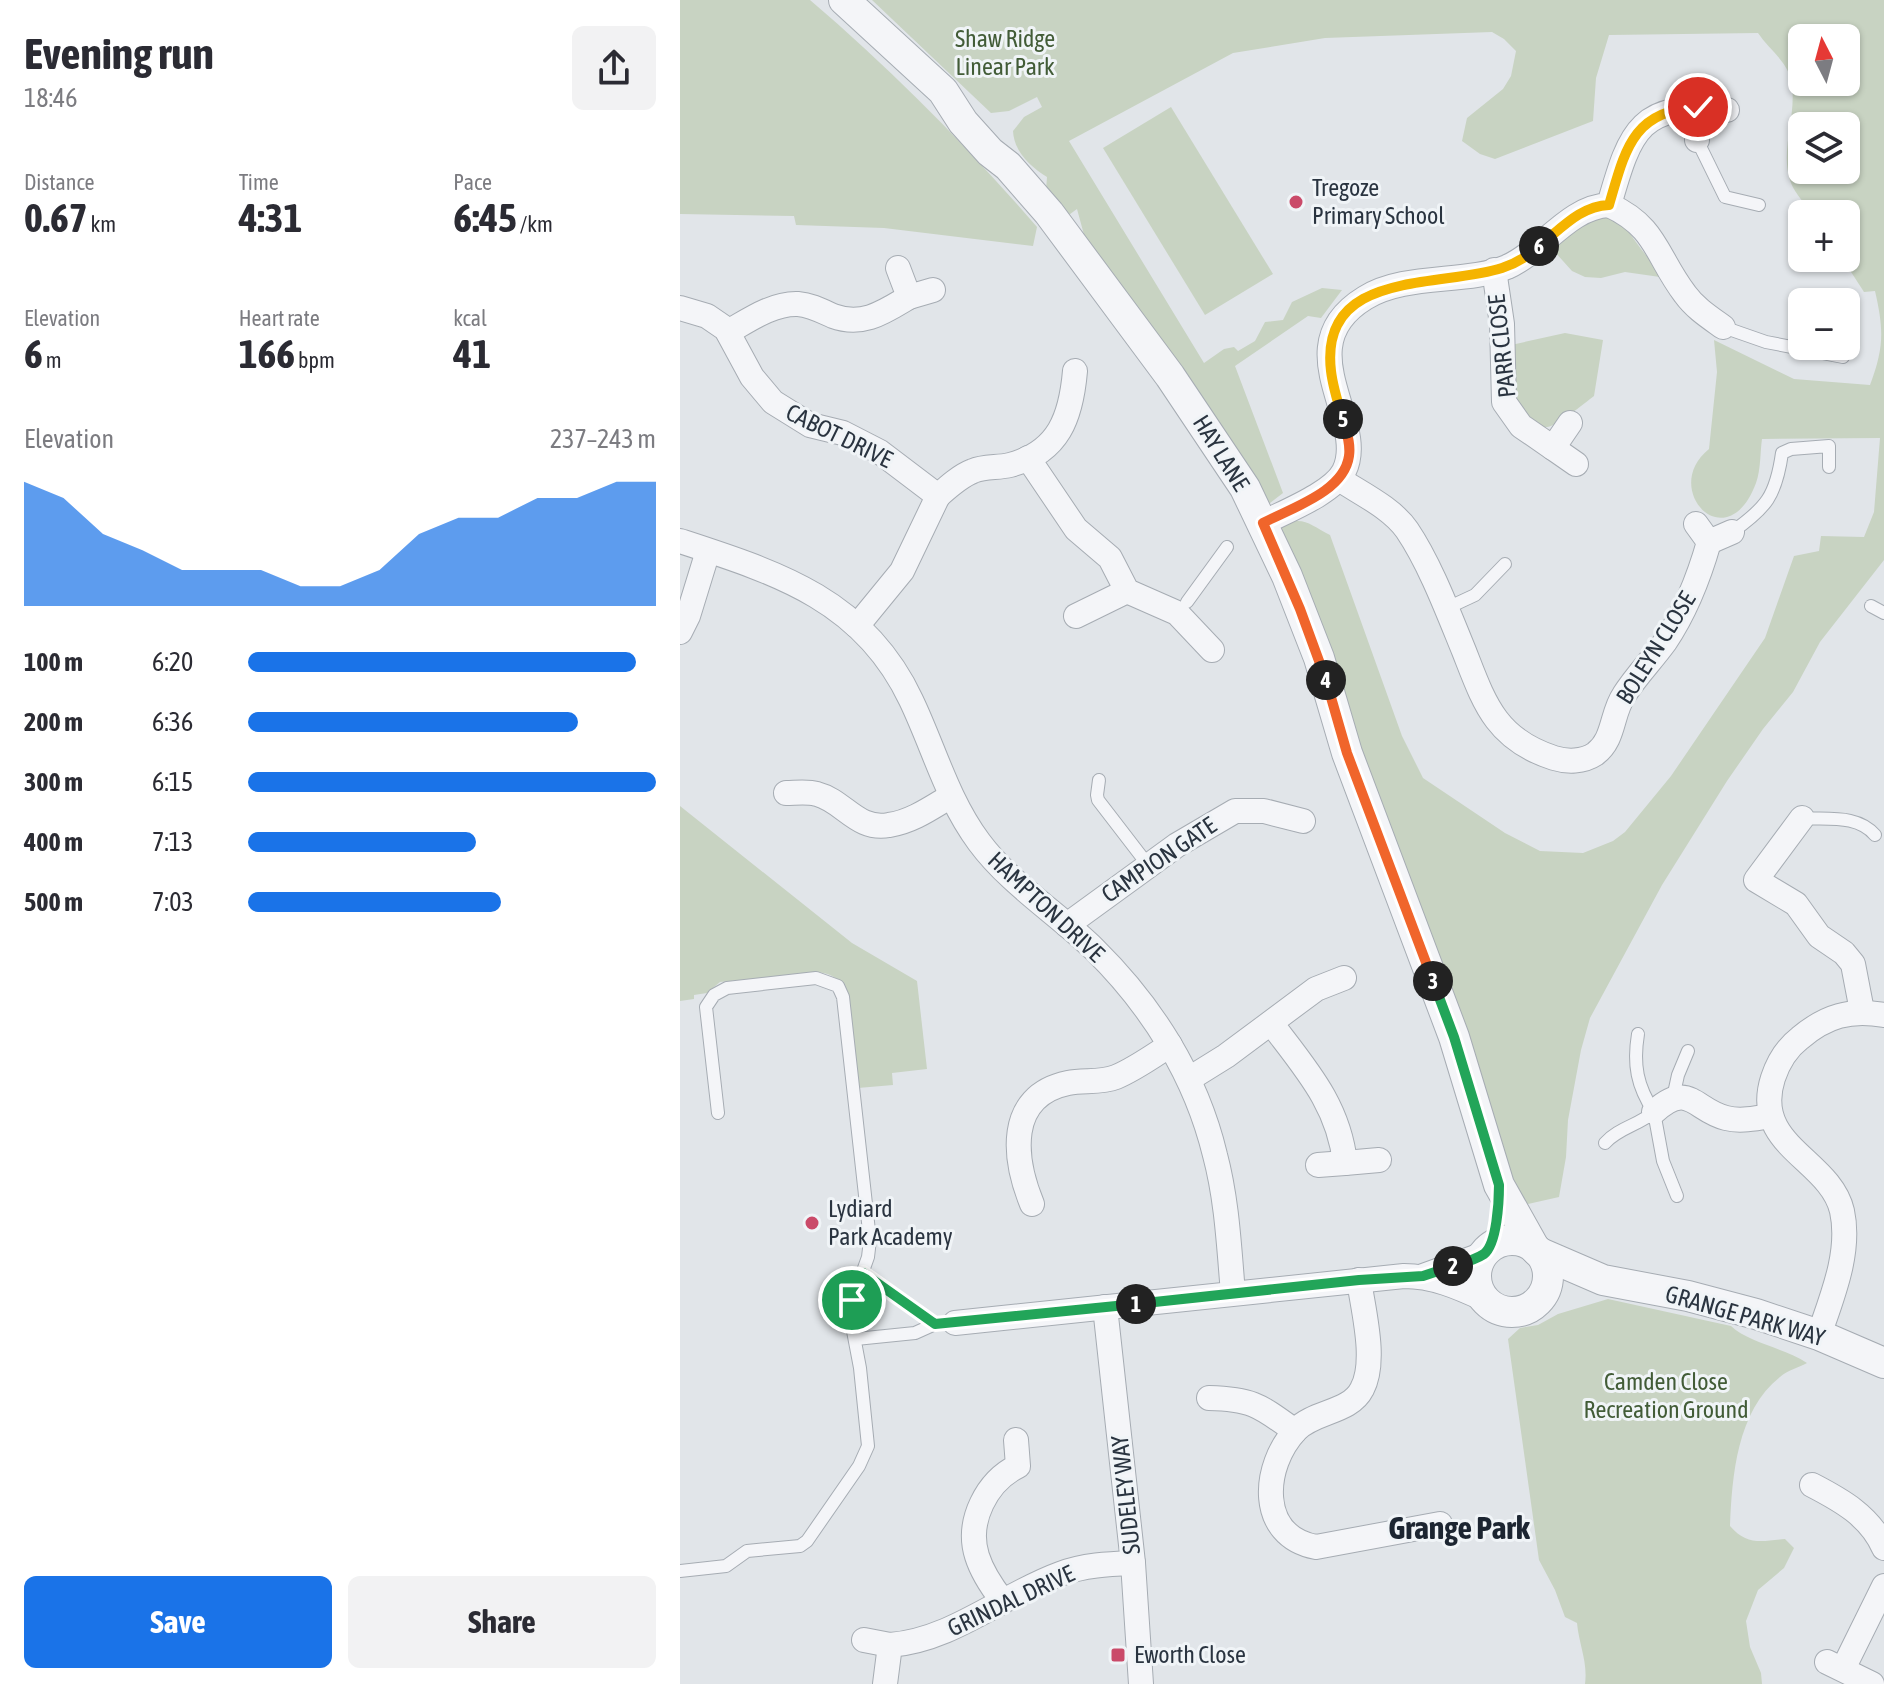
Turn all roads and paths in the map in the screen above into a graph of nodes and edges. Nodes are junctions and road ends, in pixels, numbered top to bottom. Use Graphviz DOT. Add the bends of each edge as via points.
graph roads {
  1 [pos="844,0"];
  2 [pos="1698,107"];
  3 [pos="1727,110"];
  4 [pos="1697,140"];
  5 [pos="1609,205"];
  6 [pos="1759,205"];
  7 [pos="898,268"];
  8 [pos="1494,270"];
  9 [pos="933,290"];
  10 [pos="909,297"];
  11 [pos="680,308"];
  12 [pos="1723,327"];
  13 [pos="728,332"];
  14 [pos="1788,346"];
  15 [pos="1075,371"];
  16 [pos="1570,423"];
  17 [pos="1553,448"];
  18 [pos="1028,458"];
  19 [pos="1576,464"];
  20 [pos="1829,467"];
  21 [pos="1339,479"];
  22 [pos="938,496"];
  23 [pos="1263,523"];
  24 [pos="1712,533"];
  25 [pos="680,541"];
  26 [pos="1227,547"];
  27 [pos="708,551"];
  28 [pos="1505,564"];
  29 [pos="1127,591"];
  30 [pos="1871,606"];
  31 [pos="1182,608"];
  32 [pos="1445,609"];
  33 [pos="1884,613"];
  34 [pos="1076,616"];
  35 [pos="857,626"];
  36 [pos="680,632"];
  37 [pos="1212,650"];
  38 [pos="1099,780"];
  39 [pos="786,793"];
  40 [pos="951,796"];
  41 [pos="1802,818"];
  42 [pos="1303,821"];
  43 [pos="1875,835"];
  44 [pos="1148,865"];
  45 [pos="1067,925"];
  46 [pos="1344,978"];
  47 [pos="1873,1013"];
  48 [pos="1271,1023"];
  49 [pos="1638,1034"];
  50 [pos="1170,1045"];
  51 [pos="1688,1051"];
  52 [pos="1189,1079"];
  53 [pos="1663,1105"];
  54 [pos="718,1113"];
  55 [pos="1771,1116"];
  56 [pos="1605,1143"];
  57 [pos="1379,1160"];
  58 [pos="1345,1163"];
  59 [pos="1318,1165"];
  60 [pos="1499,1185"];
  61 [pos="1677,1196"];
  62 [pos="1032,1204"];
  63 [pos="1537,1250"];
  64 [pos="1486,1251"];
  65 [pos="863,1273"];
  66 [pos="1423,1276"];
  67 [pos="1359,1280"];
  68 [pos="1603,1280"];
  69 [pos="1233,1293"];
  70 [pos="1540,1298"];
  71 [pos="1484,1299"];
  72 [pos="1105,1307"];
  73 [pos="945,1324"];
  74 [pos="1819,1335"];
  75 [pos="856,1339"];
  76 [pos="1884,1363"];
  77 [pos="1209,1398"];
  78 [pos="1295,1431"];
  79 [pos="1016,1440"];
  80 [pos="1812,1485"];
  81 [pos="1440,1524"];
  82 [pos="1884,1548"];
  83 [pos="1133,1563"];
  84 [pos="680,1571"];
  85 [pos="1884,1586"];
  86 [pos="1002,1600"];
  87 [pos="864,1640"];
  88 [pos="890,1645"];
  89 [pos="885,1684"];
  90 [pos="1141,1684"];
  91 [pos="1872,1684"];
  1 -- 23 [label="street, HAY LANE" via="943,91 959,117 1049,213 1187,399"];
  2 -- 3 [label="street"];
  2 -- 4 [label="street"];
  2 -- 5 [label="street" via="1678,108 1644,123 1623,157"];
  4 -- 6 [label="lane" via="1725,197"];
  5 -- 8 [label="street" via="1580,212 1534,251"];
  5 -- 12 [label="street" via="1635,217 1646,231 1691,318"];
  7 -- 10 [label="street"];
  8 -- 17 [label="street, PARR CLOSE" via="1504,402 1521,426"];
  8 -- 21 [label="street" via="1388,287 1350,308 1338,324 1331,369 1349,442"];
  9 -- 10 [label="street"];
  10 -- 13 [label="street" via="873,318 848,320 811,306 780,306"];
  11 -- 13 [label="street" via="707,316"];
  12 -- 14 [label="lane"];
  13 -- 22 [label="street, CABOT DRIVE" via="752,377 773,402 810,425 843,433 880,452"];
  15 -- 18 [label="street" via="1067,419 1055,438"];
  16 -- 17 [label="street"];
  17 -- 19 [label="street, PARR CLOSE"];
  18 -- 22 [label="street" via="973,470"];
  18 -- 29 [label="street" via="1076,529 1110,558"];
  20 -- 24 [label="lane, BOLEYN CLOSE" via="1829,446 1782,453 1765,506"];
  21 -- 23 [label="street"];
  21 -- 32 [label="street, BOLEYN CLOSE" via="1404,525"];
  22 -- 35 [label="street" via="902,571"];
  23 -- 60 [label="street, HAY LANE" via="1315,646 1347,753 1454,1037"];
  24 -- 32 [label="street, BOLEYN CLOSE" via="1700,576 1680,617 1625,694 1607,741 1584,759 1559,759 1530,748 1494,718"];
  25 -- 27 [label="street, HAMPTON DRIVE"];
  26 -- 31 [label="lane"];
  27 -- 35 [label="street, HAMPTON DRIVE" via="785,578"];
  27 -- 36 [label="street"];
  28 -- 32 [label="lane" via="1475,595"];
  29 -- 31 [label="street"];
  29 -- 34 [label="street"];
  30 -- 33 [label="lane"];
  31 -- 37 [label="street"];
  35 -- 40 [label="street, HAMPTON DRIVE" via="903,683"];
  38 -- 44 [label="lane" via="1098,800"];
  39 -- 40 [label="street" via="817,794 873,826 909,819"];
  40 -- 45 [label="street, HAMPTON DRIVE" via="1005,871"];
  41 -- 43 [label="lane" via="1855,820"];
  41 -- 47 [label="street" via="1756,880 1796,904 1819,936 1844,953"];
  42 -- 44 [label="street, CAMPION GATE" via="1264,811 1235,811"];
  44 -- 45 [label="street, CAMPION GATE"];
  45 -- 50 [label="street, HAMPTON DRIVE" via="1123,981"];
  46 -- 48 [label="street" via="1316,989"];
  47 -- 55 [label="street" via="1829,1020 1795,1042 1772,1083"];
  48 -- 52 [label="street"];
  48 -- 58 [label="street" via="1329,1103"];
  49 -- 53 [label="lane" via="1639,1087"];
  50 -- 52 [label="street, HAMPTON DRIVE"];
  50 -- 62 [label="street" via="1115,1077 1058,1086 1035,1101 1025,1113 1018,1138"];
  51 -- 53 [label="lane"];
  52 -- 69 [label="street, HAMPTON DRIVE" via="1222,1188"];
  53 -- 55 [label="street" via="1690,1098 1730,1119"];
  53 -- 56 [label="lane"];
  53 -- 61 [label="lane" via="1663,1161"];
  54 -- 65 [label="lane" via="706,1007 714,995 727,988 816,978 838,986 870,1240"];
  55 -- 74 [label="street" via="1791,1147 1830,1184 1842,1212 1837,1286"];
  57 -- 58 [label="street"];
  58 -- 59 [label="street"];
  60 -- 63 [label="street, HAY LANE"];
  60 -- 64 [label="street, HAY LANE"];
  63 -- 64 [label="street, GRANGE PARK WAY" via="1511,1240"];
  63 -- 68 [label="street, GRANGE PARK WAY"];
  63 -- 70 [label="street" via="1548,1274"];
  64 -- 66 [label="street, GRANGE PARK WAY"];
  64 -- 71 [label="street" via="1476,1277"];
  65 -- 73 [label="lane"];
  65 -- 75 [label="lane" via="849,1310"];
  66 -- 67 [label="street, GRANGE PARK WAY"];
  66 -- 71 [label="street, GRANGE PARK WAY"];
  67 -- 69 [label="street, GRANGE PARK WAY"];
  67 -- 78 [label="street" via="1368,1356 1362,1389 1349,1403"];
  68 -- 70 [label="street, GRANGE PARK WAY"];
  68 -- 74 [label="street, GRANGE PARK WAY" via="1710,1302"];
  69 -- 72 [label="street, GRANGE PARK WAY"];
  70 -- 71 [label="street, GRANGE PARK WAY" via="1511,1312"];
  72 -- 73 [label="street, GRANGE PARK WAY"];
  72 -- 83 [label="street, SUDELEY WAY"];
  73 -- 75 [label="lane"];
  74 -- 76 [label="street, GRANGE PARK WAY"];
  75 -- 84 [label="lane" via="868,1446 807,1541 747,1551 726,1566"];
  77 -- 78 [label="street" via="1258,1405"];
  78 -- 81 [label="street" via="1276,1465 1271,1490 1277,1522 1288,1536 1305,1545 1327,1547 1396,1519"];
  79 -- 86 [label="street" via="1024,1474 1004,1473 987,1492 975,1535 981,1566"];
  80 -- 82 [label="street" via="1859,1513"];
  83 -- 86 [label="street, GRINDAL DRIVE" via="1078,1568"];
  83 -- 90 [label="street, SUDELEY WAY"];
  85 -- 91 [label="street" via="1835,1666"];
  86 -- 88 [label="street, GRINDAL DRIVE" via="939,1635"];
  87 -- 88 [label="street, GRINDAL DRIVE"];
  88 -- 89 [label="street"];
}
